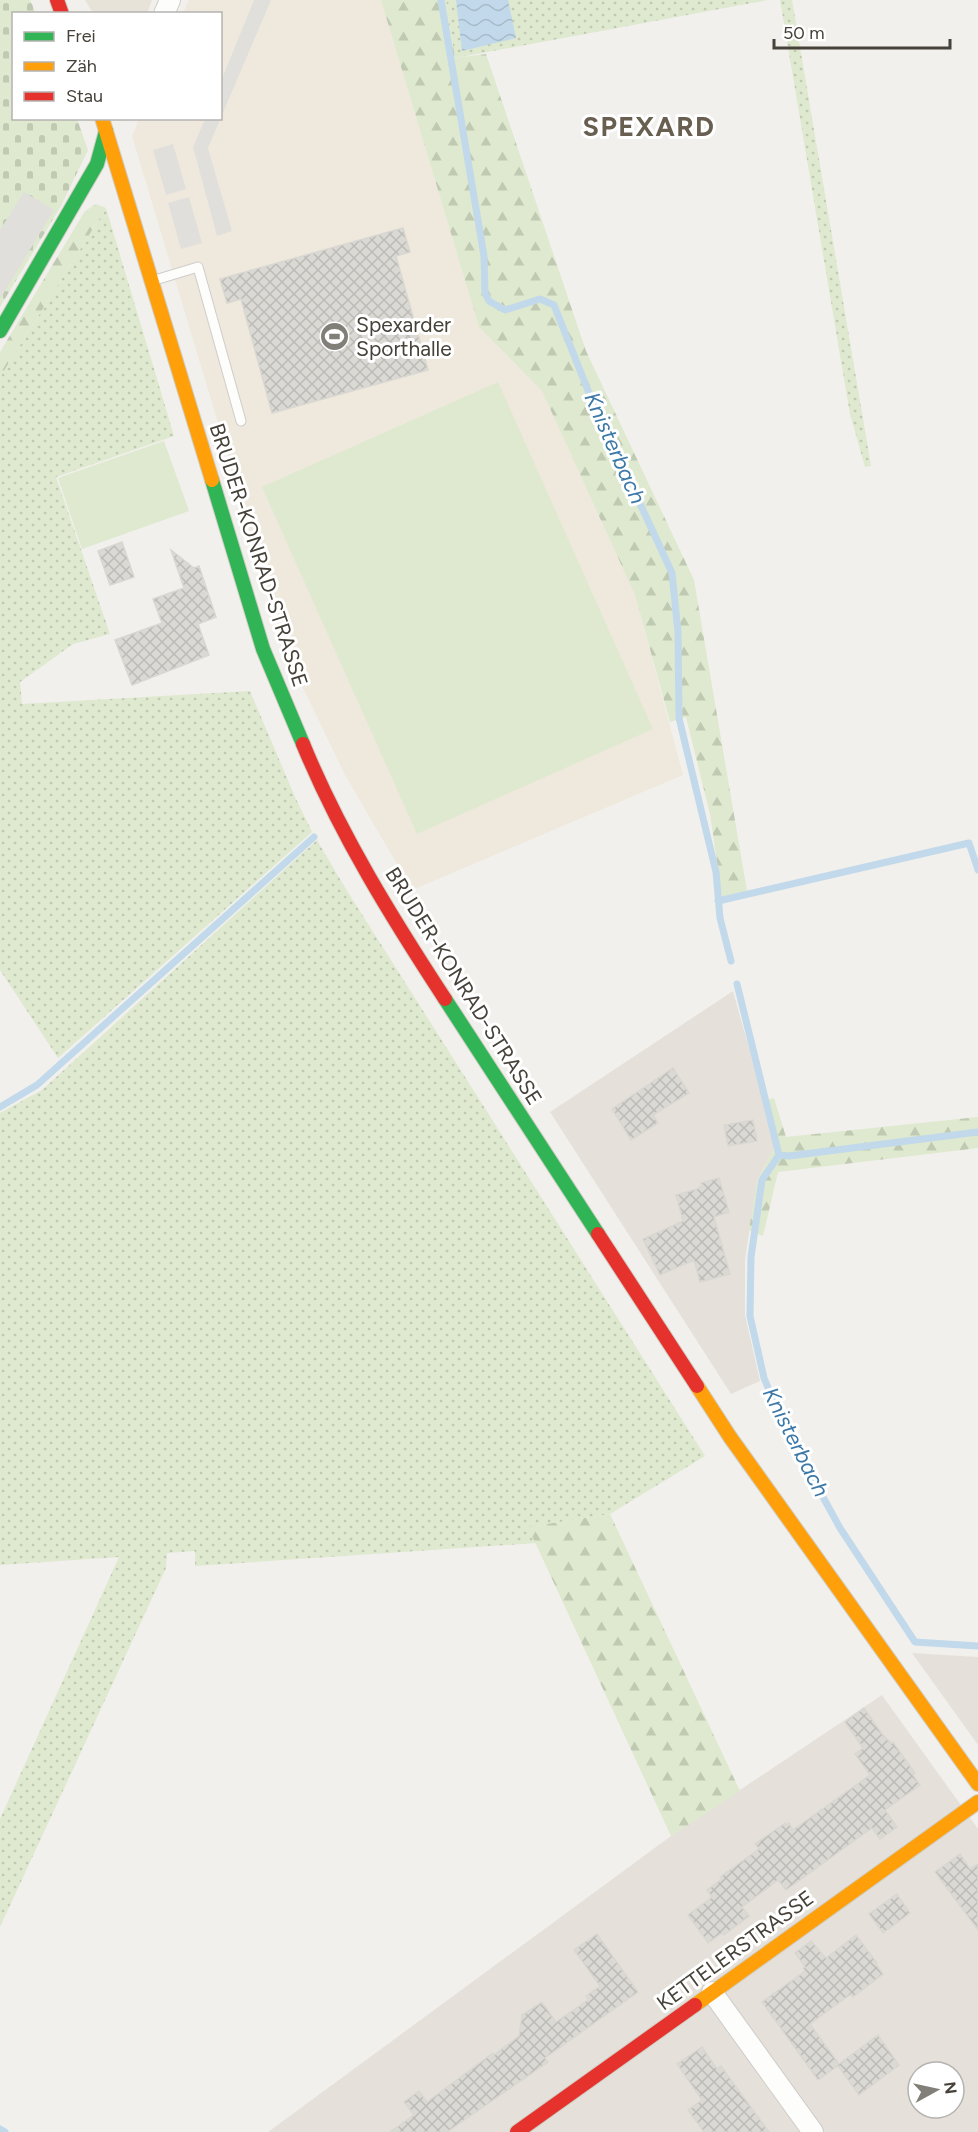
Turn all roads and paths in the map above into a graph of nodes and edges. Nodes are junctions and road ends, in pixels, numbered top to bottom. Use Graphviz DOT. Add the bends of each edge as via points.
graph roads {
  1 [pos="104,125"];
  2 [pos="152,282"];
  3 [pos="1,328"];
  4 [pos="241,421"];
  5 [pos="978,1784"];
  6 [pos="978,1802"];
  7 [pos="712,1992"];
  8 [pos="517,2132"];
  9 [pos="813,2132"];
  1 -- 2 [label="street, BRUDER-KONRAD-STRASSE"];
  1 -- 3 [label="street" via="98,164"];
  2 -- 4 [label="lane" via="198,267"];
  2 -- 5 [label="street, BRUDER-KONRAD-STRASSE" via="263,649 320,786 366,871 730,1437"];
  6 -- 7 [label="street, KETTELERSTRASSE"];
  7 -- 8 [label="street, KETTELERSTRASSE"];
  7 -- 9 [label="street"];
}
